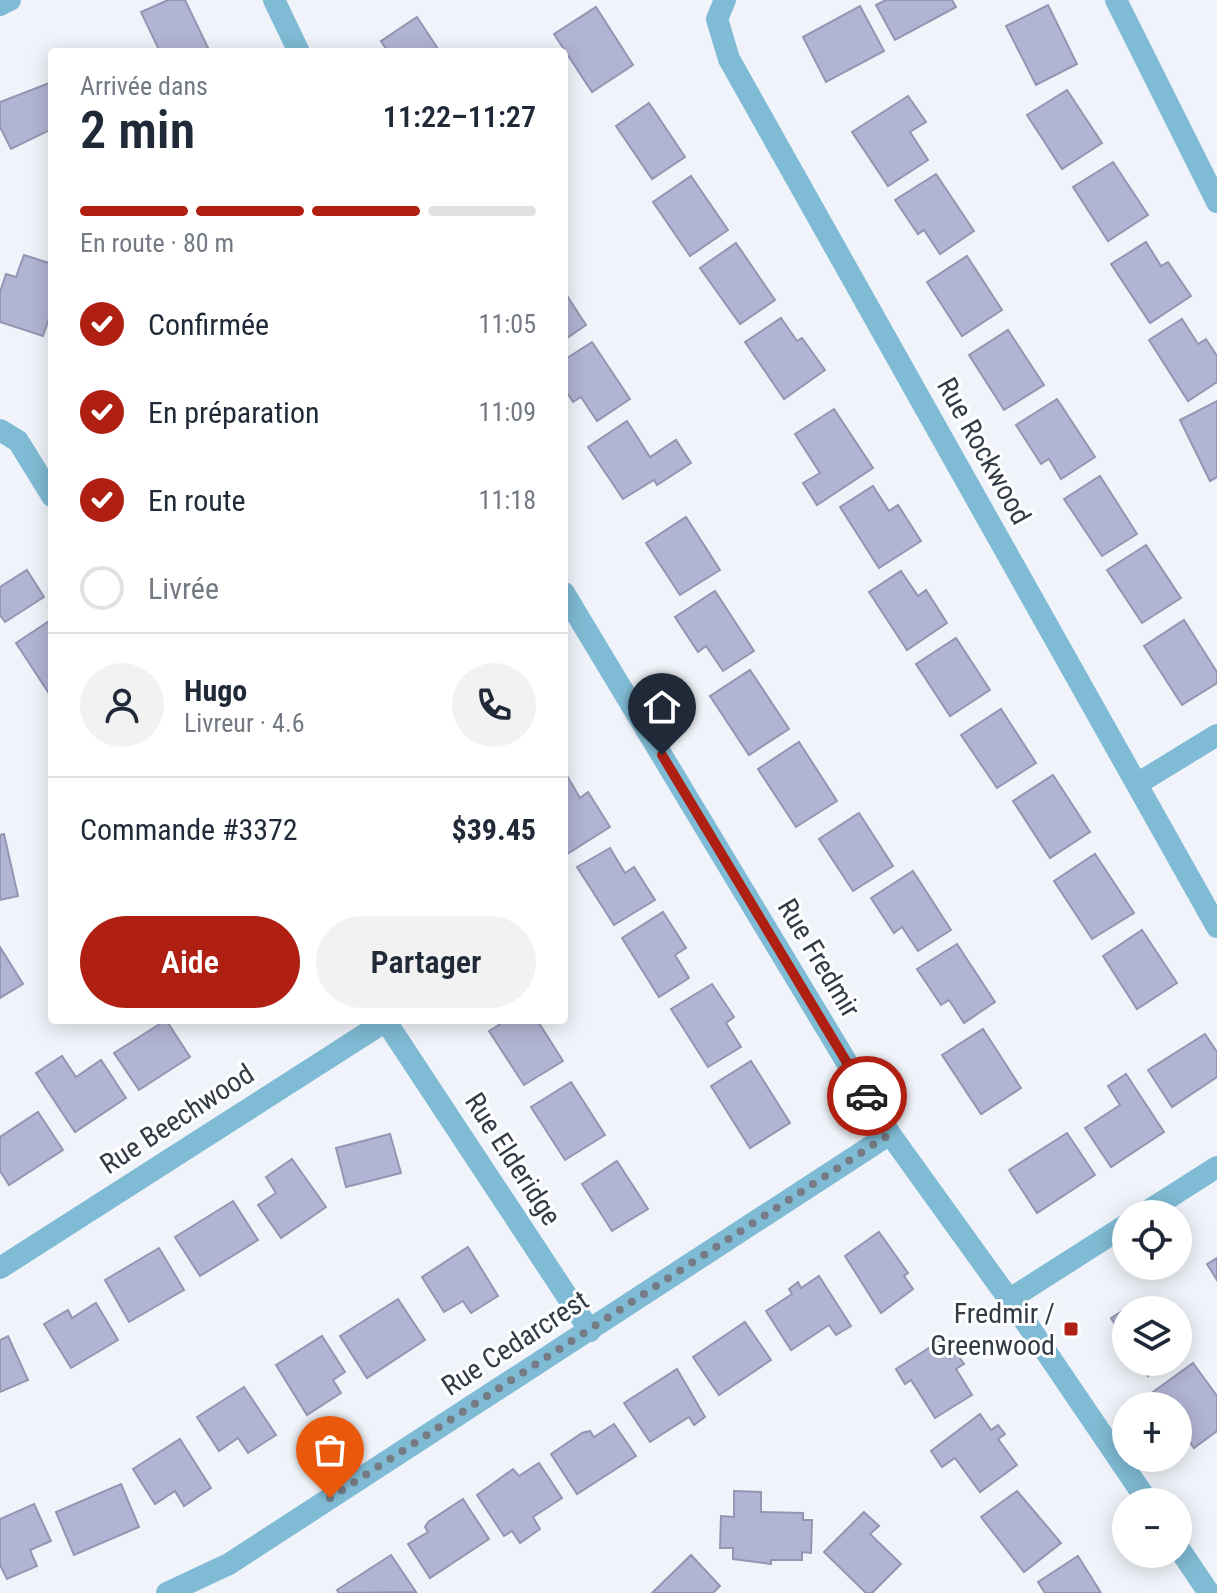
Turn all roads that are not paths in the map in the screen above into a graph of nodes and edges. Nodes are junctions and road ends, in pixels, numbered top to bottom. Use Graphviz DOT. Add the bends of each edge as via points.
graph roads {
  1 [pos="10,0"];
  2 [pos="274,0"];
  3 [pos="725,0"];
  4 [pos="1116,0"];
  5 [pos="0,5"];
  6 [pos="297,48"];
  7 [pos="1217,202"];
  8 [pos="0,430"];
  9 [pos="48,490"];
  10 [pos="568,600"];
  11 [pos="1217,735"];
  12 [pos="1137,784"];
  13 [pos="1217,927"];
  14 [pos="379,1024"];
  15 [pos="388,1024"];
  16 [pos="890,1134"];
  17 [pos="1217,1167"];
  18 [pos="1165,1200"];
  19 [pos="1112,1234"];
  20 [pos="0,1268"];
  21 [pos="1010,1299"];
  22 [pos="590,1331"];
  23 [pos="1138,1488"];
  24 [pos="1192,1568"];
  25 [pos="167,1593"];
  26 [pos="1209,1593"];
  1 -- 5 [label="street"];
  2 -- 6 [label="street"];
  3 -- 12 [label="street, Rue Rockwood" via="717,19 729,59"];
  4 -- 7 [label="street"];
  8 -- 9 [label="street" via="18,441"];
  10 -- 16 [label="street, Rue Fredmir"];
  11 -- 12 [label="street"];
  12 -- 13 [label="street, Rue Rockwood"];
  14 -- 20 [label="street, Rue Beechwood"];
  15 -- 22 [label="street, Rue Elderidge"];
  16 -- 21 [label="street, Rue Fredmir"];
  16 -- 22 [label="street, Rue Cedarcrest"];
  17 -- 18 [label="street"];
  19 -- 21 [label="street"];
  21 -- 23 [label="street, Rue Fredmir"];
  22 -- 25 [label="street, Rue Cedarcrest" via="229,1564"];
  24 -- 26 [label="street"];
}
